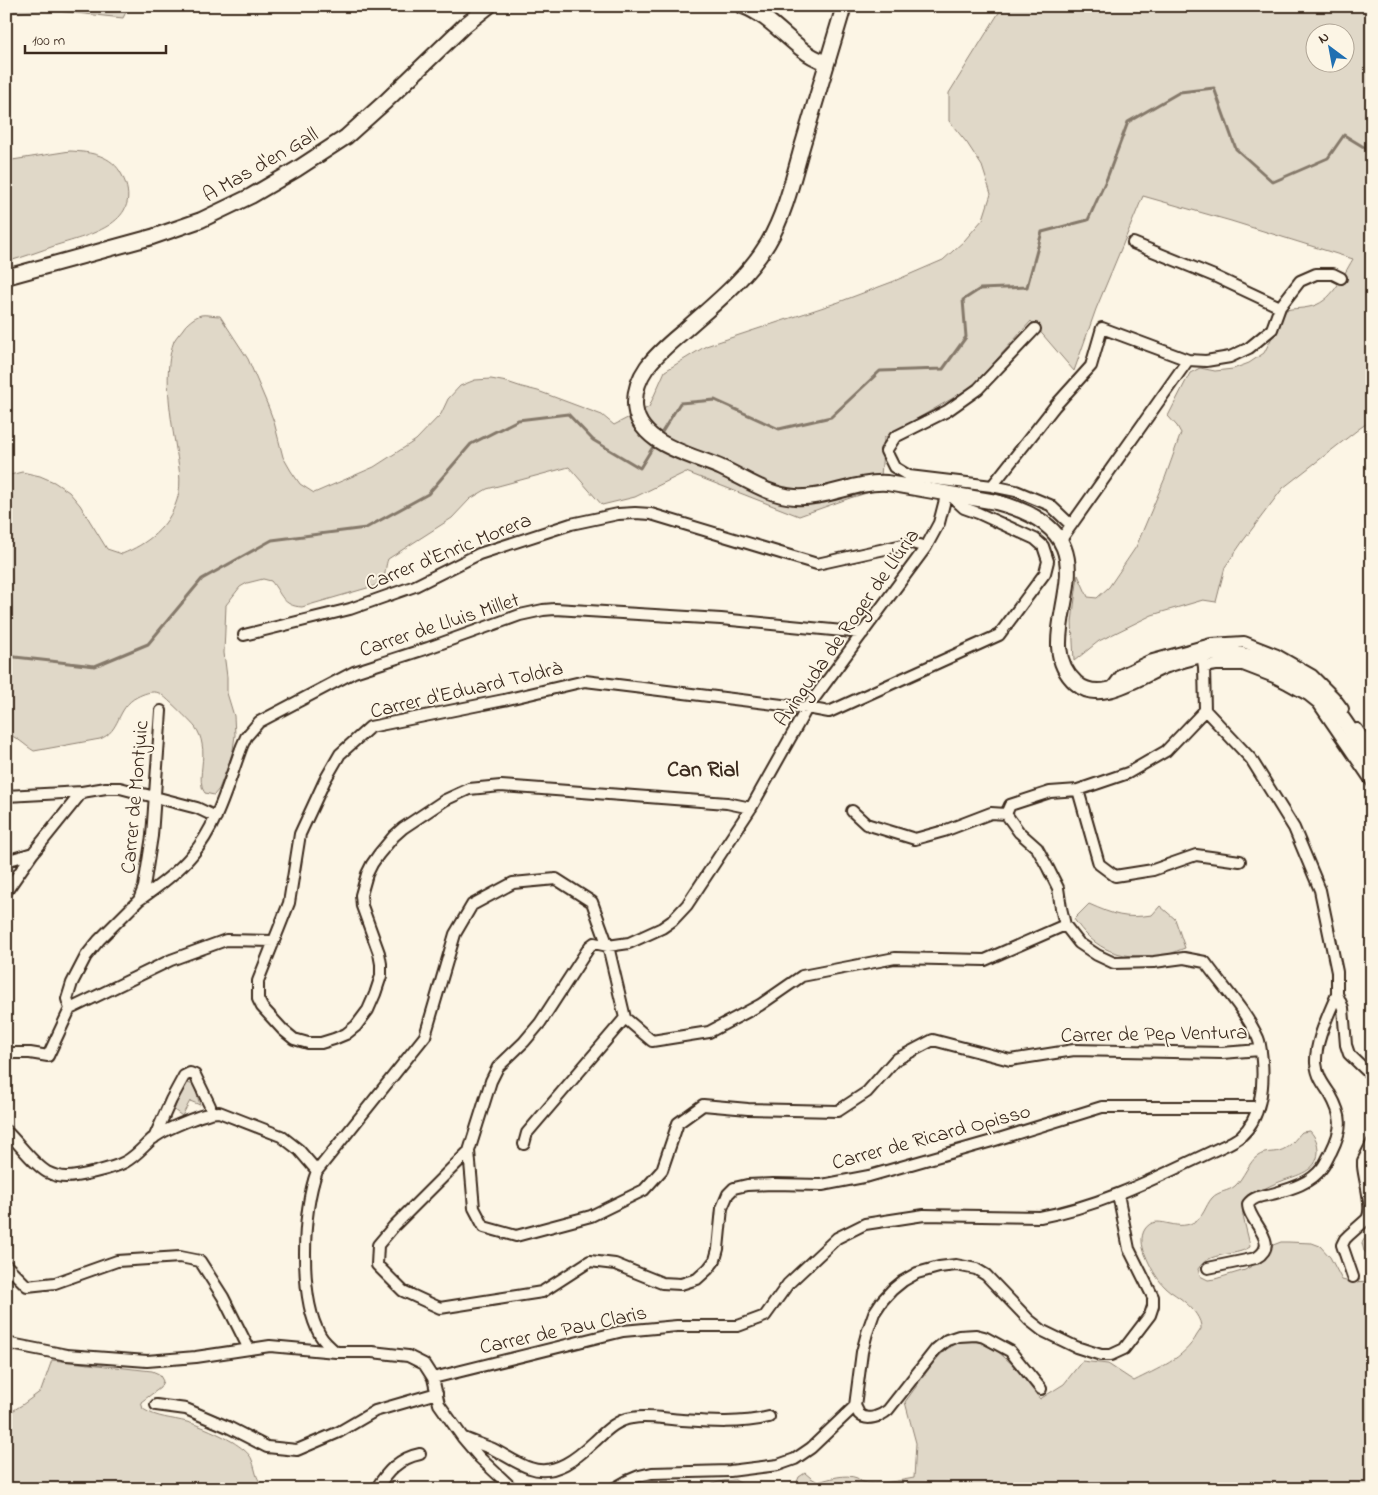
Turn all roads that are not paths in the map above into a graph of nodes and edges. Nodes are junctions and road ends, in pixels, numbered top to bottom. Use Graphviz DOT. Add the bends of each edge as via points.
graph roads {
  1 [pos="489,6"];
  2 [pos="743,6"];
  3 [pos="844,6"];
  4 [pos="827,63"];
  5 [pos="1133,243"];
  6 [pos="6,277"];
  7 [pos="1341,278"];
  8 [pos="1280,307"];
  9 [pos="1035,329"];
  10 [pos="1188,360"];
  11 [pos="992,486"];
  12 [pos="948,492"];
  13 [pos="1071,526"];
  14 [pos="1060,541"];
  15 [pos="926,547"];
  16 [pos="863,633"];
  17 [pos="244,635"];
  18 [pos="1203,661"];
  19 [pos="1110,690"];
  20 [pos="807,708"];
  21 [pos="1205,710"];
  22 [pos="161,711"];
  23 [pos="1372,751"];
  24 [pos="1372,765"];
  25 [pos="1372,782"];
  26 [pos="1078,790"];
  27 [pos="82,792"];
  28 [pos="6,796"];
  29 [pos="155,797"];
  30 [pos="751,808"];
  31 [pos="852,811"];
  32 [pos="1006,814"];
  33 [pos="216,817"];
  34 [pos="33,853"];
  35 [pos="6,861"];
  36 [pos="1240,861"];
  37 [pos="6,892"];
  38 [pos="138,900"];
  39 [pos="1065,925"];
  40 [pos="274,941"];
  41 [pos="608,946"];
  42 [pos="1337,994"];
  43 [pos="70,1009"];
  44 [pos="625,1018"];
  45 [pos="1260,1050"];
  46 [pos="6,1052"];
  47 [pos="1372,1076"];
  48 [pos="1258,1107"];
  49 [pos="211,1112"];
  50 [pos="6,1131"];
  51 [pos="154,1138"];
  52 [pos="1372,1143"];
  53 [pos="524,1144"];
  54 [pos="469,1151"];
  55 [pos="317,1171"];
  56 [pos="1118,1194"];
  57 [pos="6,1265"];
  58 [pos="1208,1268"];
  59 [pos="1352,1277"];
  60 [pos="6,1343"];
  61 [pos="249,1349"];
  62 [pos="336,1352"];
  63 [pos="434,1378"];
  64 [pos="1041,1389"];
  65 [pos="436,1393"];
  66 [pos="156,1405"];
  67 [pos="856,1406"];
  68 [pos="769,1417"];
  69 [pos="463,1438"];
  70 [pos="420,1454"];
  71 [pos="376,1489"];
  72 [pos="514,1489"];
  73 [pos="613,1489"];
  1 -- 6 [label="main road, A Mas d'en Gall" via="346,137 251,196 201,220 152,237"];
  2 -- 4 [label="main road" via="781,30 804,51"];
  3 -- 4 [label="main road"];
  4 -- 12 [label="main road" via="775,230 744,277 662,350 646,369 636,395 637,415 646,431 662,443 775,494 808,497 878,482"];
  5 -- 8 [label="street"];
  7 -- 8 [label="street" via="1333,274 1316,274 1300,281"];
  8 -- 10 [label="street" via="1272,329 1249,348 1230,357"];
  9 -- 11 [label="street" via="978,389 947,411 895,437 886,451 894,468 909,476"];
  10 -- 11 [label="street" via="1102,328 1091,366"];
  10 -- 13 [label="street"];
  11 -- 13 [label="street" via="1016,491 1050,505"];
  12 -- 14 [label="main road" via="1020,509 1042,521"];
  12 -- 15 [label="street, Avinguda de Roger de Llúria" via="940,523"];
  12 -- 20 [label="street, Carrer d'Eduard Toldrà" via="964,508 1044,546 1048,561 1045,573 999,635 829,712"];
  13 -- 14 [label="street"];
  14 -- 19 [label="main road" via="1068,566 1059,641 1061,662 1078,685 1095,691"];
  15 -- 16 [label="street, Avinguda de Roger de Llúria"];
  15 -- 17 [label="street, Carrer d'Enric Morera" via="912,543 817,564 651,514 618,514 571,524 478,554 415,586 350,609"];
  16 -- 20 [label="street, Avinguda de Roger de Llúria"];
  16 -- 33 [label="street, Carrer de Lluis Millet" via="721,619 577,610 543,610 520,615 354,672 259,722 246,738"];
  18 -- 19 [label="main road" via="1166,665"];
  18 -- 21 [label="street"];
  18 -- 24 [label="main road" via="1224,653 1249,656 1307,684 1333,707"];
  18 -- 25 [label="street" via="1216,665 1243,665 1308,695 1318,703"];
  19 -- 23 [label="street" via="1122,674 1149,660 1211,644 1244,642 1312,675 1334,697"];
  20 -- 30 [label="street, Avinguda de Roger de Llúria"];
  20 -- 40 [label="street, Carrer d'Eduard Toldrà" via="585,681 370,727 340,754 300,834 289,902"];
  21 -- 26 [label="street" via="1166,750 1128,772"];
  21 -- 42 [label="street" via="1251,759 1294,828 1320,890 1337,972"];
  22 -- 29 [label="street, Carrer de Montjuic"];
  26 -- 32 [label="street" via="1050,792 1023,800 1010,805"];
  26 -- 36 [label="street" via="1099,864 1115,876 1153,870 1196,855"];
  27 -- 28 [label="street"];
  27 -- 29 [label="street" via="120,788"];
  27 -- 34 [label="street"];
  29 -- 33 [label="street" via="197,808"];
  29 -- 38 [label="street, Carrer de Montjuic" via="144,887"];
  30 -- 40 [label="street, Carrer d'Eduard Toldrà" via="727,803 502,786 469,789 445,800 394,836 367,874 361,895 362,906 379,953 381,976 368,1010 356,1026 328,1041 308,1044 294,1039 262,1007 258,999 258,981"];
  30 -- 41 [label="street, Avinguda de Roger de Llúria" via="676,917 662,928 629,943"];
  31 -- 32 [label="street" via="866,824 914,839 991,813"];
  32 -- 39 [label="street" via="1019,832 1037,848 1048,868 1058,888"];
  33 -- 38 [label="street, Carrer de Lluis Millet" via="194,854"];
  34 -- 35 [label="street"];
  34 -- 37 [label="street"];
  38 -- 43 [label="street, Carrer de Montjuic" via="86,956 67,999"];
  39 -- 44 [label="street" via="985,960 895,958 802,976 760,1005 709,1032 652,1040"];
  39 -- 45 [label="street, Carrer de Pau Claris" via="1079,942 1114,963 1184,958 1205,962 1250,1022"];
  40 -- 43 [label="street" via="226,940 171,960"];
  41 -- 44 [label="street"];
  41 -- 54 [label="street, Carrer de Pep Ventura" via="594,943 590,946 540,1023 498,1067"];
  41 -- 55 [label="street" via="592,902 556,879 513,883 472,905 454,934 425,1036"];
  42 -- 47 [label="street" via="1343,1008 1349,1054"];
  42 -- 58 [label="street" via="1325,1024 1316,1062 1320,1080 1339,1113 1340,1128 1333,1149 1324,1166 1310,1180 1259,1196 1248,1204 1265,1238 1262,1255"];
  43 -- 46 [label="street" via="48,1056"];
  44 -- 53 [label="street" via="527,1133"];
  45 -- 48 [label="street, Carrer de Pau Claris" via="1263,1083"];
  45 -- 54 [label="street, Carrer de Pep Ventura" via="1222,1053 1074,1050 1010,1060 933,1040 895,1060 867,1092 838,1112 703,1105 678,1122 662,1170 644,1190 591,1216 516,1236 484,1227 474,1208"];
  48 -- 54 [label="street, Carrer de Ricard Opisso" via="1102,1107 869,1176 822,1184 734,1188 722,1208 715,1260 697,1279 681,1284 662,1283 614,1264 590,1261 542,1292 440,1308 403,1291 377,1265 378,1245"];
  48 -- 56 [label="street, Carrer de Pau Claris" via="1243,1135"];
  49 -- 51 [label="street"];
  49 -- 51 [label="street" via="195,1075 187,1074"];
  49 -- 55 [label="street" via="219,1112 281,1136 299,1150"];
  50 -- 51 [label="street" via="41,1167 66,1177 124,1162"];
  52 -- 59 [label="street" via="1363,1162 1370,1215 1344,1239 1342,1245"];
  55 -- 62 [label="street" via="305,1229 306,1280 310,1308 319,1334"];
  56 -- 63 [label="street, Carrer de Pau Claris" via="1040,1217 924,1215 865,1224 837,1238 788,1284 765,1316 738,1326 677,1326 623,1331"];
  56 -- 67 [label="street" via="1129,1249 1153,1297 1150,1315 1124,1349 1111,1355 1101,1355 1076,1347 1043,1331 976,1269 939,1267 903,1281 874,1313 862,1352"];
  57 -- 61 [label="street" via="27,1286 55,1284 117,1261 180,1257 200,1261 223,1297"];
  60 -- 61 [label="street" via="67,1355 148,1361"];
  61 -- 62 [label="street" via="270,1346"];
  62 -- 63 [label="street" via="408,1356 424,1364"];
  63 -- 65 [label="street"];
  64 -- 67 [label="street" via="1010,1351 1001,1345 976,1335 959,1336 936,1349 880,1416 871,1418 859,1414"];
  65 -- 66 [label="street" via="375,1411 339,1432 297,1450 266,1447 186,1409"];
  65 -- 69 [label="street" via="439,1404"];
  67 -- 73 [label="street" via="811,1448 778,1465 652,1474 639,1476"];
  68 -- 69 [label="street" via="712,1422 629,1418 611,1427 572,1461 545,1470 531,1469 491,1448"];
  69 -- 72 [label="street"];
  70 -- 71 [label="street" via="401,1460"];
}
